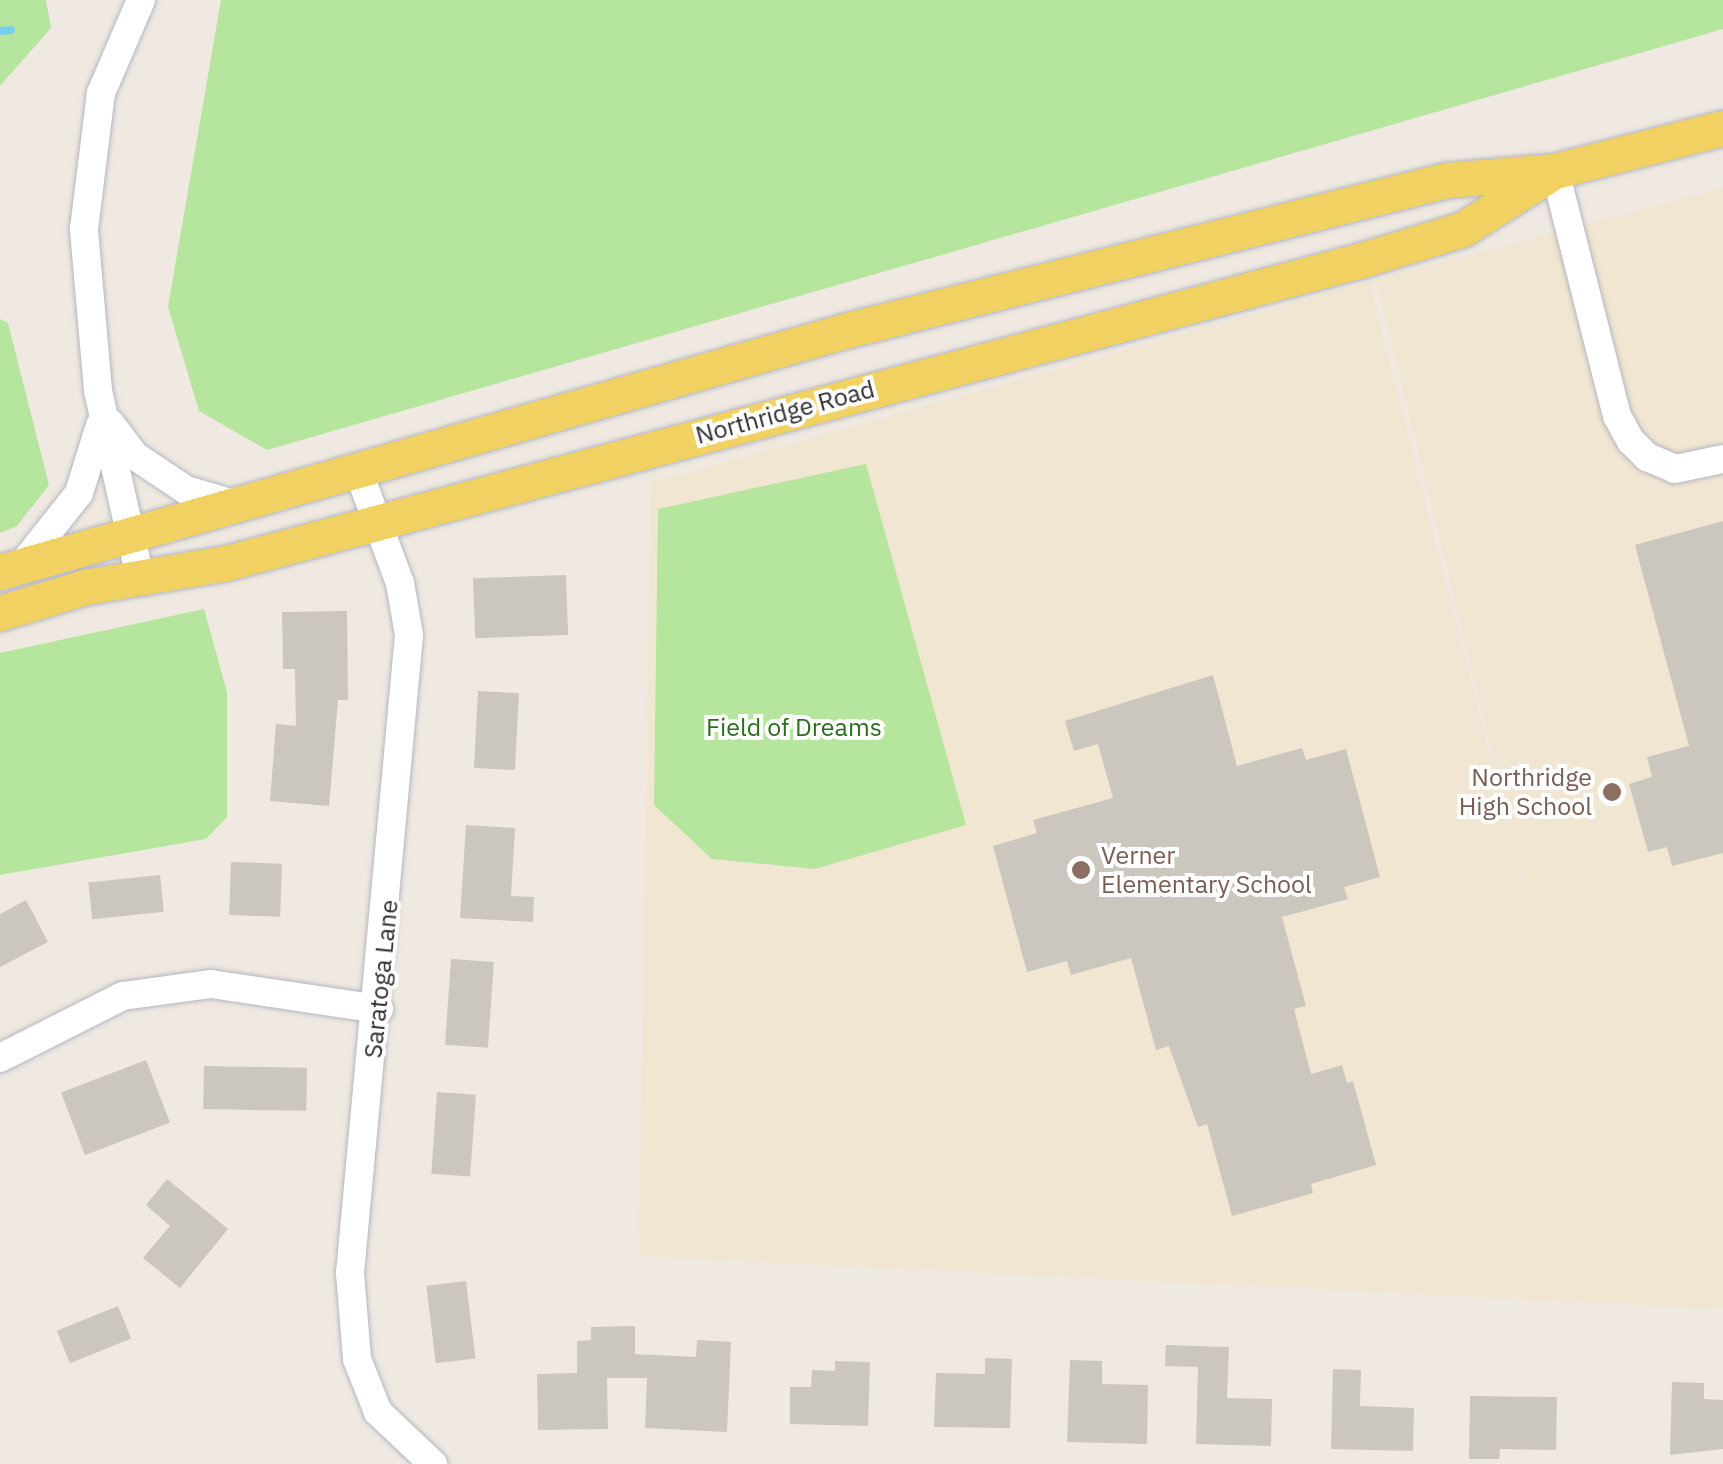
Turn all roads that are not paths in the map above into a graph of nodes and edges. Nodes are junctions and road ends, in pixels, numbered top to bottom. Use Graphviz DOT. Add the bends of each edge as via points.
graph roads {
  1 [pos="141,0"];
  2 [pos="1723,128"];
  3 [pos="1555,171"];
  4 [pos="103,413"];
  5 [pos="1723,459"];
  6 [pos="358,473"];
  7 [pos="237,505"];
  8 [pos="378,522"];
  9 [pos="128,534"];
  10 [pos="11,568"];
  11 [pos="140,577"];
  12 [pos="0,613"];
  13 [pos="379,1009"];
  14 [pos="0,1058"];
  15 [pos="431,1464"];
  1 -- 4 [label="street" via="101,93 84,229"];
  2 -- 3 [label="main road, Northridge Road"];
  3 -- 5 [label="street" via="1617,416 1631,441 1646,457 1675,469"];
  3 -- 6 [label="main road, Northridge Road" via="1447,180 867,325"];
  3 -- 8 [label="main road, Northridge Road" via="1463,228 1365,259"];
  4 -- 7 [label="street" via="135,456 186,490"];
  4 -- 9 [label="street"];
  4 -- 10 [label="street" via="79,493"];
  6 -- 7 [label="main road, Northridge Road"];
  6 -- 8 [label="street, Saratoga Lane"];
  7 -- 9 [label="main road, Northridge Road"];
  8 -- 11 [label="main road, Northridge Road" via="226,563"];
  8 -- 13 [label="street, Saratoga Lane" via="400,583 409,635"];
  9 -- 10 [label="main road, Northridge Road"];
  9 -- 11 [label="street"];
  11 -- 12 [label="main road, Northridge Road"];
  13 -- 14 [label="street" via="211,984 124,996"];
  13 -- 15 [label="street, Saratoga Lane" via="350,1273 358,1359 378,1412"];
}
